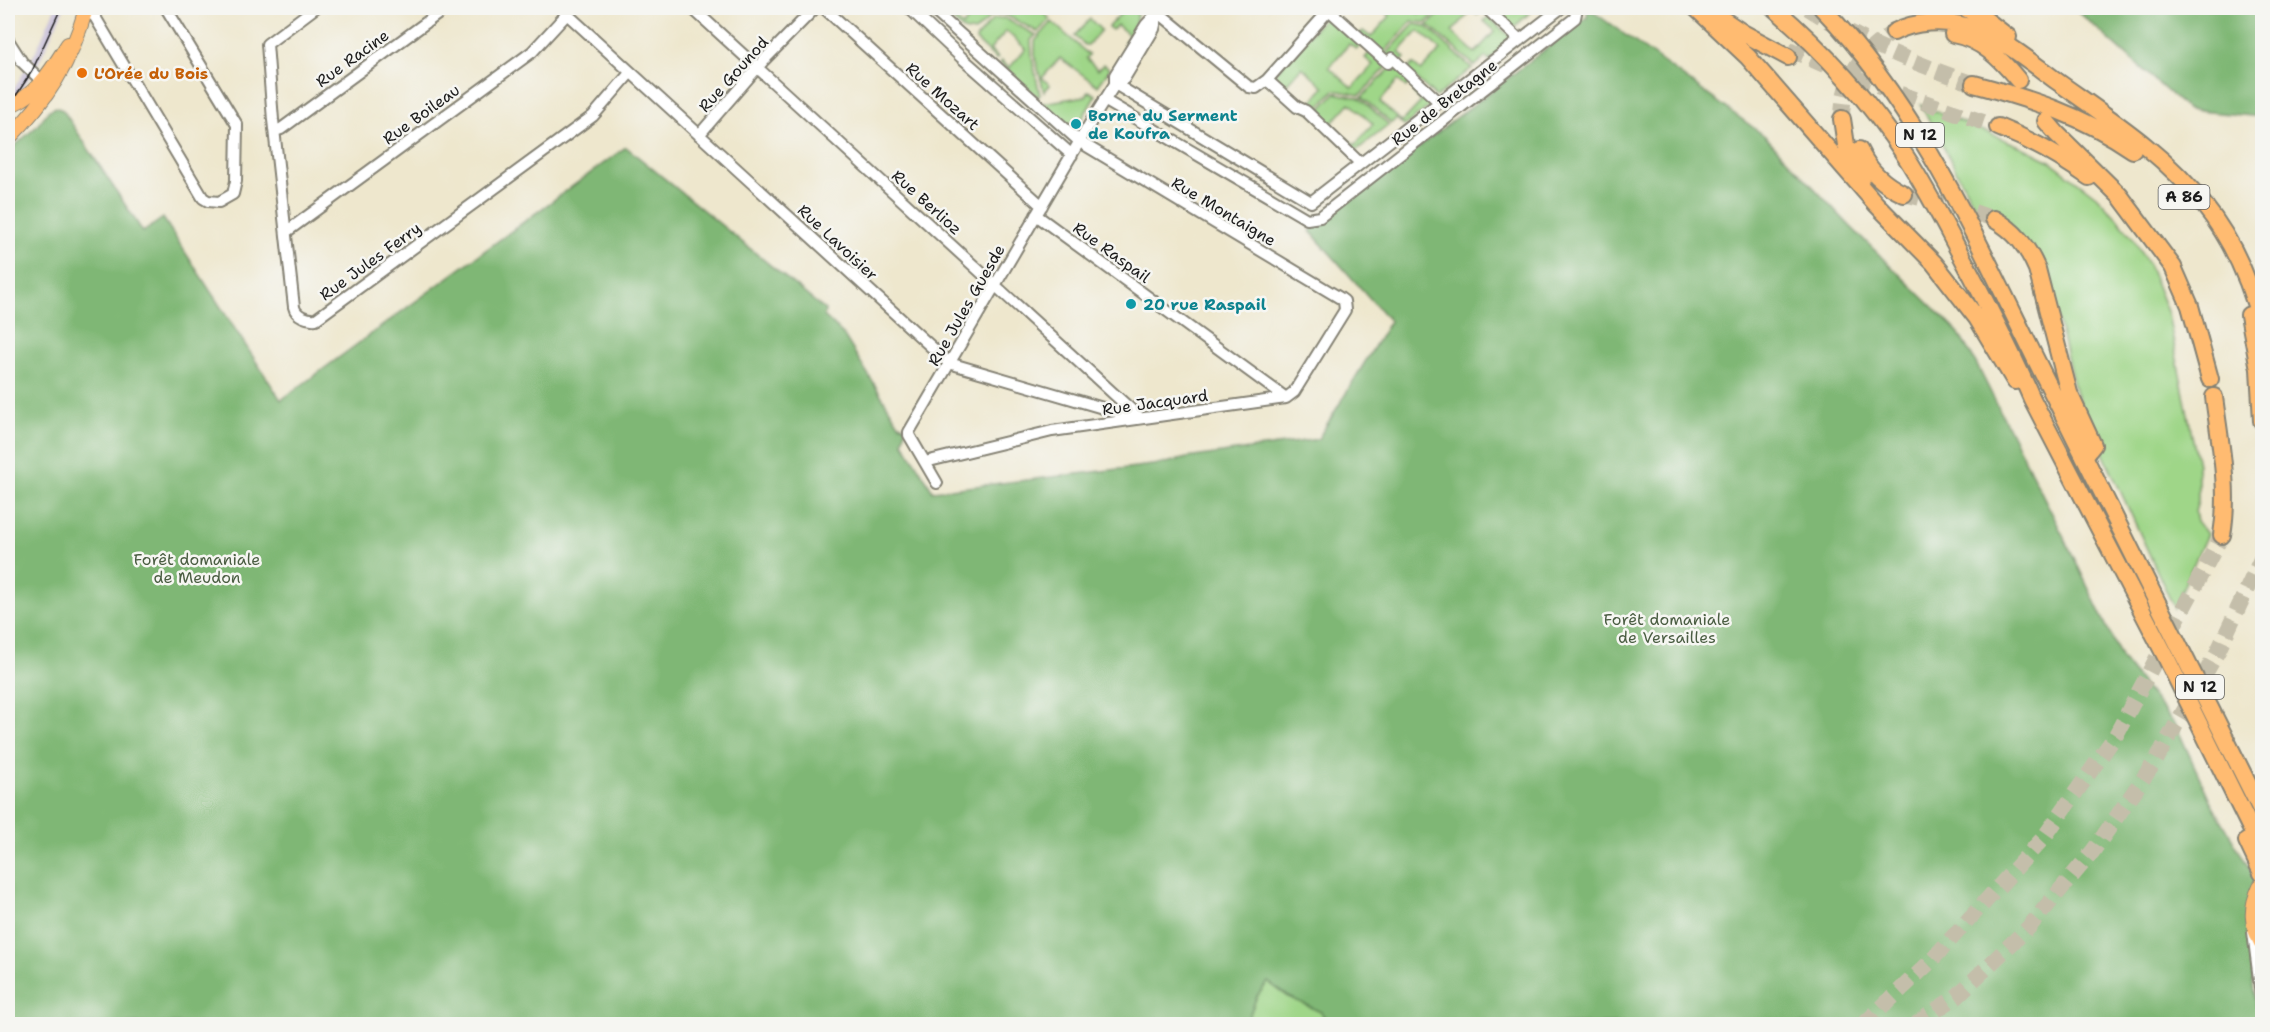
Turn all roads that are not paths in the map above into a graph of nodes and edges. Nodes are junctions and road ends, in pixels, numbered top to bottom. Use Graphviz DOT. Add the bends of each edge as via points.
graph roads {
  1 [pos="87,8"];
  2 [pos="168,8"];
  3 [pos="315,8"];
  4 [pos="446,8"];
  5 [pos="693,8"];
  6 [pos="815,8"];
  7 [pos="824,8"];
  8 [pos="909,8"];
  9 [pos="931,8"];
  10 [pos="1486,8"];
  11 [pos="1561,8"];
  12 [pos="1576,8"];
  13 [pos="1696,8"];
  14 [pos="1706,8"];
  15 [pos="1720,8"];
  16 [pos="1774,8"];
  17 [pos="1822,8"];
  18 [pos="1965,8"];
  19 [pos="1330,9"];
  20 [pos="1159,10"];
  21 [pos="565,11"];
  22 [pos="8,40"];
  23 [pos="1520,40"];
  24 [pos="758,67"];
  25 [pos="630,73"];
  26 [pos="1267,80"];
  27 [pos="2018,80"];
  28 [pos="1115,84"];
  29 [pos="1974,84"];
  30 [pos="46,85"];
  31 [pos="1104,100"];
  32 [pos="1440,102"];
  33 [pos="8,105"];
  34 [pos="2104,115"];
  35 [pos="2046,121"];
  36 [pos="1998,127"];
  37 [pos="275,131"];
  38 [pos="699,135"];
  39 [pos="8,139"];
  40 [pos="1080,142"];
  41 [pos="1072,155"];
  42 [pos="1360,163"];
  43 [pos="1904,194"];
  44 [pos="1311,202"];
  45 [pos="1039,211"];
  46 [pos="1322,215"];
  47 [pos="1302,216"];
  48 [pos="1994,219"];
  49 [pos="286,232"];
  50 [pos="2153,239"];
  51 [pos="1934,263"];
  52 [pos="995,284"];
  53 [pos="2262,327"];
  54 [pos="949,363"];
  55 [pos="2210,379"];
  56 [pos="1286,398"];
  57 [pos="2214,398"];
  58 [pos="2032,399"];
  59 [pos="1140,418"];
  60 [pos="2262,421"];
  61 [pos="2085,455"];
  62 [pos="925,462"];
  63 [pos="937,483"];
  64 [pos="2222,535"];
  65 [pos="2165,655"];
  66 [pos="2262,812"];
  67 [pos="2262,851"];
  68 [pos="2261,880"];
  69 [pos="2253,925"];
  70 [pos="2262,945"];
  71 [pos="2262,1003"];
  1 -- 2 [label="street" via="203,198 219,202 230,197 236,186 237,125"];
  1 -- 30 [label="main road"];
  3 -- 37 [label="street, Rue Jules Ferry" via="267,44"];
  4 -- 37 [label="street, Rue Racine"];
  5 -- 24 [label="street, Rue Berlioz"];
  6 -- 24 [label="street, Rue Gounod"];
  7 -- 45 [label="street, Rue Mozart"];
  8 -- 41 [label="street"];
  9 -- 40 [label="street, Rue Montaigne"];
  10 -- 23 [label="street"];
  11 -- 23 [label="street, Rue de Bretagne"];
  12 -- 46 [label="street, Rue de Bretagne" via="1575,18"];
  13 -- 51 [label="highway" via="1748,57 1876,204"];
  14 -- 15 [label="highway" via="1743,33 1789,53"];
  16 -- 58 [label="highway, N 12" via="1821,52 1911,164 2009,347"];
  17 -- 61 [label="highway, N 12" via="1885,81 1930,151"];
  18 -- 34 [label="highway" via="1996,27"];
  19 -- 26 [label="street"];
  19 -- 32 [label="street" via="1388,63 1392,58"];
  20 -- 26 [label="street" via="1249,87 1256,88"];
  20 -- 28 [label="street, Rue Jules Guesde" via="1115,75"];
  21 -- 25 [label="street, Rue Lavoisier"];
  21 -- 49 [label="street, Rue Boileau" via="532,52"];
  22 -- 30 [label="street" via="22,62"];
  23 -- 32 [label="street, Rue de Bretagne"];
  24 -- 38 [label="street, Rue Gounod"];
  24 -- 52 [label="street, Rue Berlioz"];
  25 -- 38 [label="street, Rue Lavoisier"];
  25 -- 49 [label="street, Rue Jules Ferry" via="593,116 315,320 296,312"];
  26 -- 42 [label="street"];
  27 -- 34 [label="highway" via="1990,50 1958,35 1935,32 1896,36 1918,24 1943,22 1977,30 2014,50"];
  28 -- 31 [label="street, Rue Jules Guesde"];
  28 -- 44 [label="street"];
  29 -- 60 [label="highway, A 86" via="2039,102 2101,129 2151,163 2183,195 2215,237 2247,309 2258,353"];
  30 -- 33 [label="main road"];
  30 -- 39 [label="main road" via="33,112"];
  31 -- 40 [label="street, Rue Jules Guesde"];
  31 -- 47 [label="street"];
  32 -- 42 [label="street, Rue de Bretagne"];
  34 -- 53 [label="highway" via="2161,159 2209,210 2242,268"];
  35 -- 50 [label="highway" via="2116,190"];
  36 -- 50 [label="highway" via="2066,160 2118,202"];
  37 -- 49 [label="street, Rue Jules Ferry"];
  38 -- 54 [label="street, Rue Lavoisier"];
  40 -- 41 [label="street, Rue Jules Guesde"];
  40 -- 56 [label="street, Rue Montaigne" via="1344,301 1345,310 1294,392"];
  41 -- 45 [label="street, Rue Jules Guesde"];
  42 -- 44 [label="street, Rue de Bretagne"];
  43 -- 51 [label="highway" via="1885,184 1869,168 1847,121 1846,145 1863,179"];
  44 -- 46 [label="street"];
  44 -- 47 [label="street, Rue de Bretagne"];
  45 -- 52 [label="street, Rue Jules Guesde"];
  45 -- 56 [label="street, Rue Raspail"];
  46 -- 47 [label="street" via="1314,219"];
  48 -- 61 [label="highway" via="2017,236 2037,269 2069,393 2092,445"];
  50 -- 55 [label="highway" via="2173,267 2190,306"];
  51 -- 58 [label="highway" via="1977,318 2020,389"];
  52 -- 54 [label="street, Rue Jules Guesde"];
  52 -- 59 [label="street, Rue Berlioz"];
  54 -- 59 [label="street, Rue Lavoisier"];
  54 -- 62 [label="street, Rue Jules Guesde" via="909,432"];
  56 -- 59 [label="street, Rue Jacquard"];
  57 -- 64 [label="highway" via="2225,479"];
  58 -- 65 [label="highway, N 12"];
  59 -- 62 [label="street, Rue Jacquard" via="1052,431"];
  61 -- 66 [label="highway, N 12"];
  62 -- 63 [label="street, Rue Jules Guesde"];
  65 -- 67 [label="highway, N 12"];
  65 -- 68 [label="highway" via="2164,670"];
  68 -- 69 [label="main road" via="2252,910"];
  69 -- 70 [label="main road"];
  69 -- 71 [label="street"];
}
